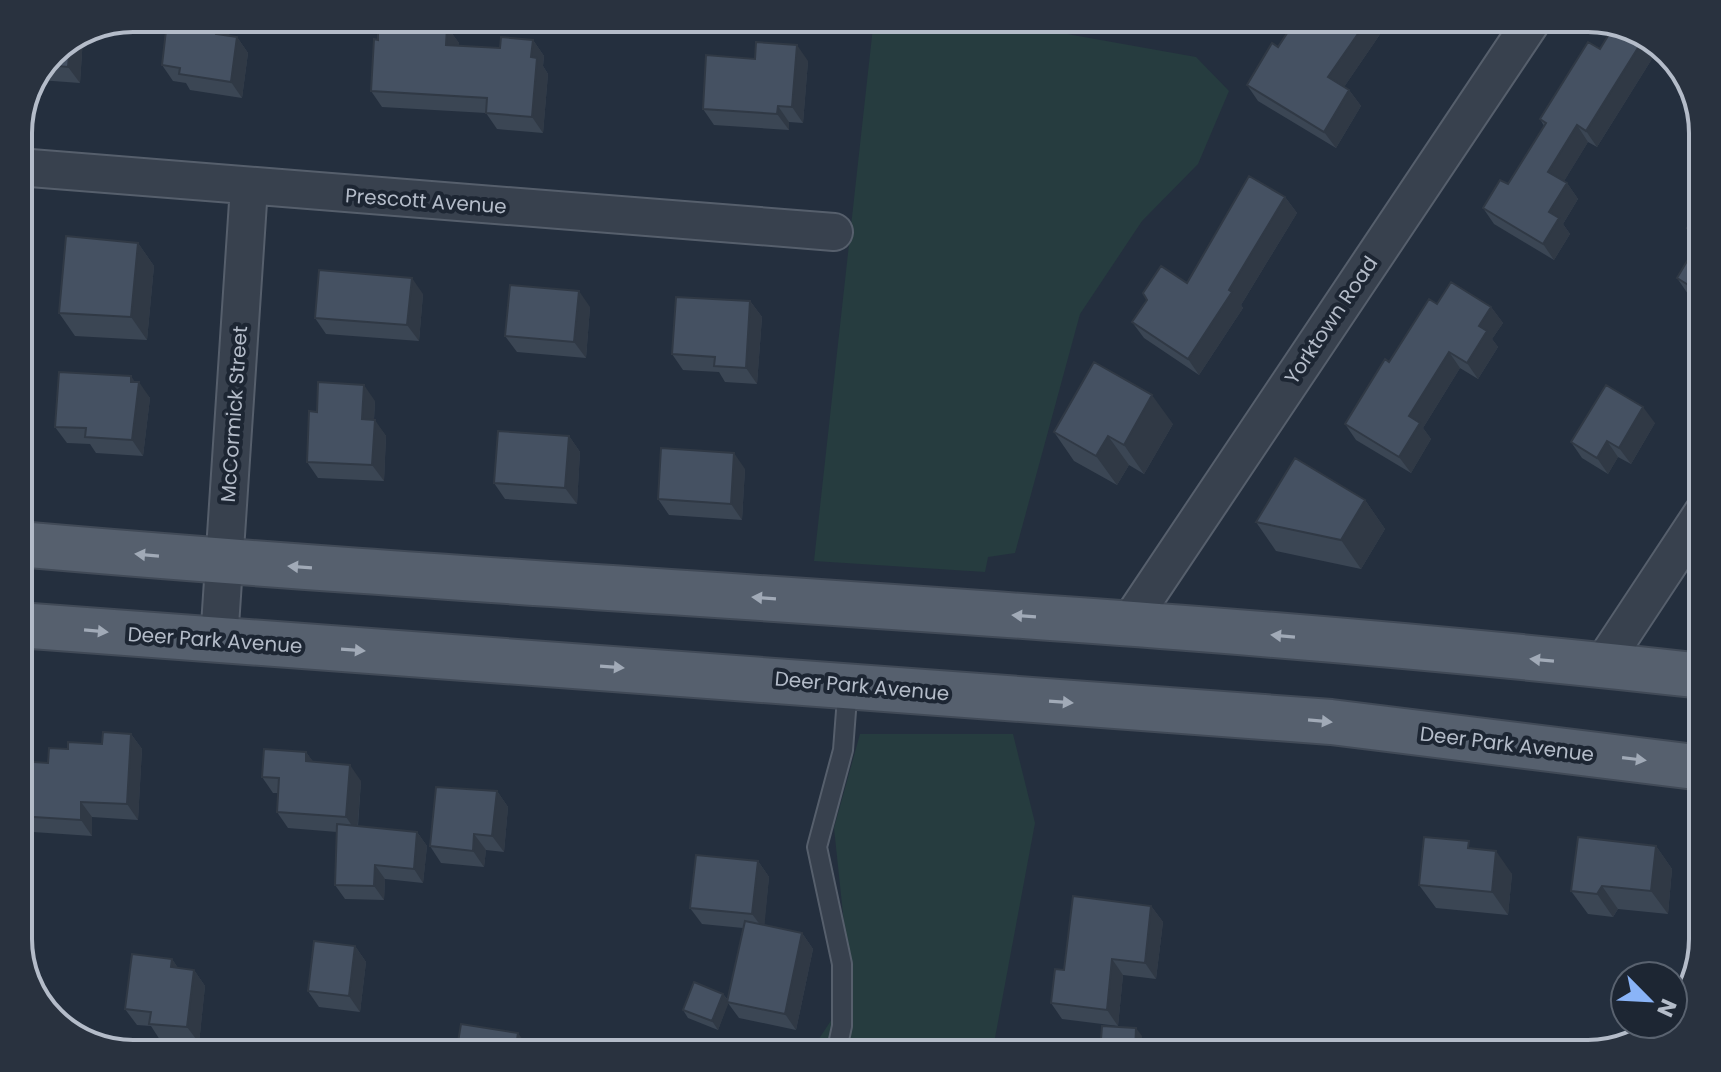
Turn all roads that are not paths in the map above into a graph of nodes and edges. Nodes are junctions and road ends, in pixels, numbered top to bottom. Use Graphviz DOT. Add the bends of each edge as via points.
graph roads {
  1 [pos="1525,32"];
  2 [pos="32,168"];
  3 [pos="249,187"];
  4 [pos="834,232"];
  5 [pos="1689,533"];
  6 [pos="32,545"];
  7 [pos="224,562"];
  8 [pos="1129,623"];
  9 [pos="32,626"];
  10 [pos="219,641"];
  11 [pos="1602,665"];
  12 [pos="1689,674"];
  13 [pos="848,685"];
  14 [pos="1689,766"];
  15 [pos="839,1040"];
  1 -- 8 [label="street, Yorktown Road"];
  2 -- 3 [label="street, Prescott Avenue"];
  3 -- 4 [label="street, Prescott Avenue"];
  3 -- 7 [label="street, McCormick Street"];
  5 -- 11 [label="street"];
  7 -- 6 [label="main road, one-way"];
  8 -- 7 [label="main road, one-way"];
  7 -- 10 [label="street, McCormick Street"];
  11 -- 8 [label="main road, one-way"];
  9 -- 10 [label="main road, Deer Park Avenue, one-way"];
  10 -- 13 [label="main road, Deer Park Avenue, one-way"];
  11 -- 12 [label="main road"];
  13 -- 14 [label="main road, Deer Park Avenue, one-way" via="1331,722"];
  13 -- 15 [label="lane" via="843,750 817,847 842,964"];
}
